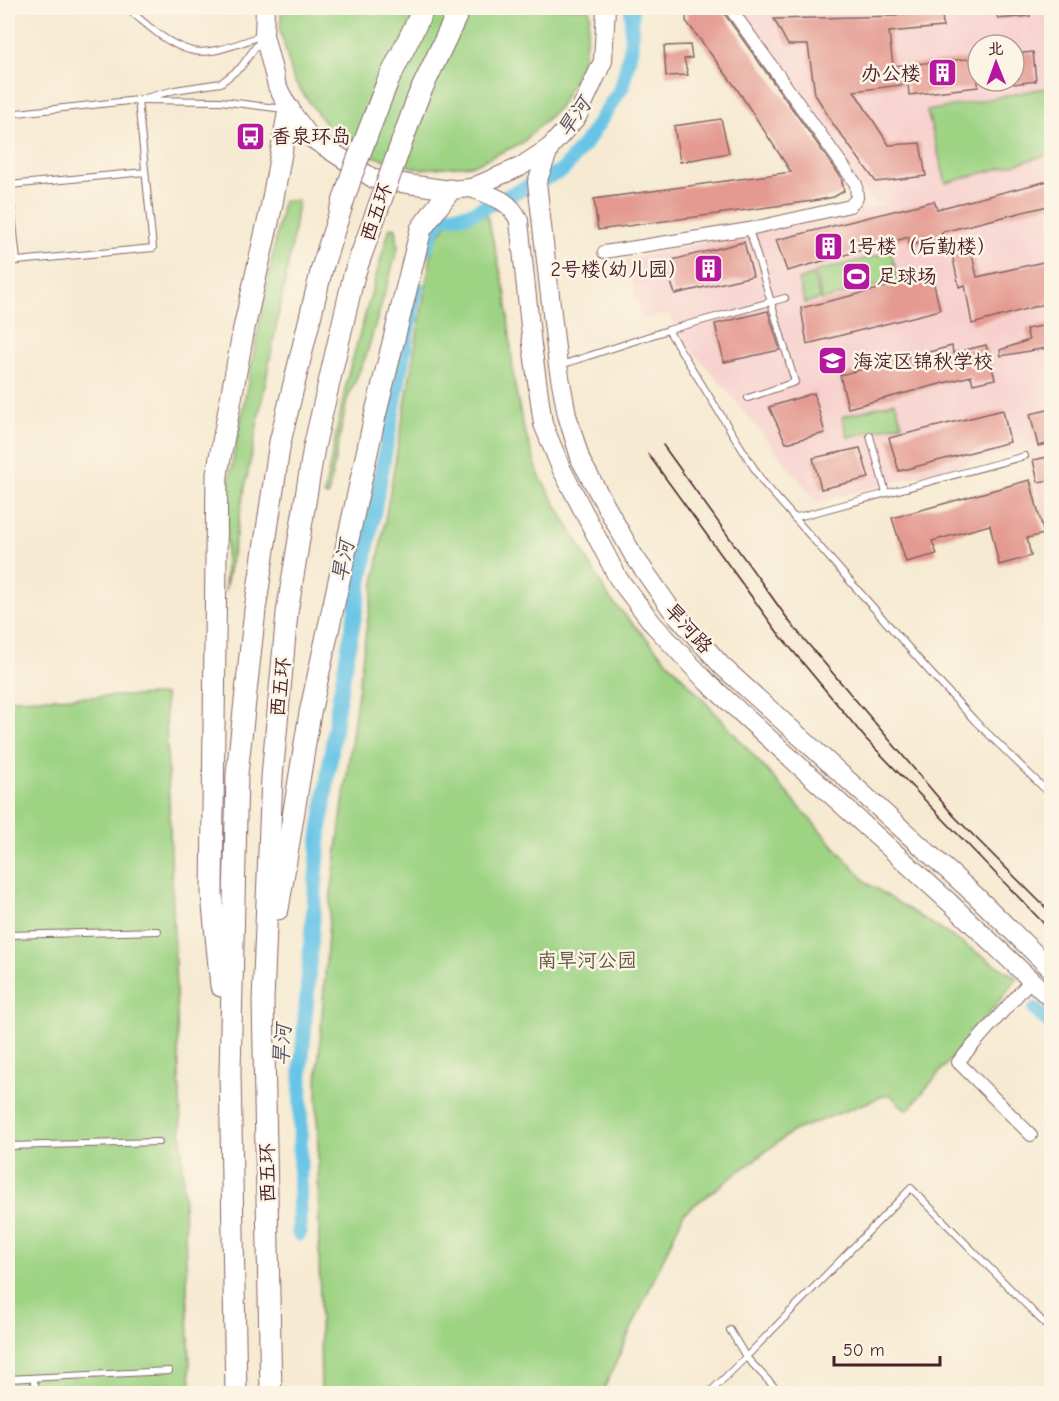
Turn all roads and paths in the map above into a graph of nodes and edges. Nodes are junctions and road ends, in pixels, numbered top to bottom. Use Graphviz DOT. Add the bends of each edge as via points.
graph roads {
  1 [pos="127,8"];
  2 [pos="265,8"];
  3 [pos="423,8"];
  4 [pos="460,8"];
  5 [pos="606,8"];
  6 [pos="730,8"];
  7 [pos="264,35"];
  8 [pos="138,100"];
  9 [pos="289,109"];
  10 [pos="8,114"];
  11 [pos="550,147"];
  12 [pos="145,172"];
  13 [pos="471,188"];
  14 [pos="450,189"];
  15 [pos="749,229"];
  16 [pos="604,252"];
  17 [pos="785,298"];
  18 [pos="668,330"];
  19 [pos="558,366"];
  20 [pos="748,398"];
  21 [pos="870,436"];
  22 [pos="1025,456"];
  23 [pos="886,493"];
  24 [pos="794,518"];
  25 [pos="1052,796"];
  26 [pos="159,931"];
  27 [pos="8,935"];
  28 [pos="1052,970"];
  29 [pos="1030,982"];
  30 [pos="1052,1000"];
  31 [pos="264,1001"];
  32 [pos="230,1072"];
  33 [pos="1031,1135"];
  34 [pos="159,1142"];
  35 [pos="8,1146"];
  36 [pos="730,1330"];
  37 [pos="1052,1331"];
  38 [pos="746,1357"];
  39 [pos="169,1371"];
  40 [pos="8,1379"];
  41 [pos="33,1379"];
  42 [pos="38,1394"];
  43 [pos="236,1394"];
  44 [pos="271,1394"];
  45 [pos="708,1394"];
  46 [pos="781,1394"];
  1 -- 7 [label="lane" via="160,36 190,51 217,50"];
  2 -- 7 [label="main road"];
  3 -- 32 [label="highway, 西五环, bridge" via="387,82 352,174 322,268 280,442 255,610 237,774"];
  4 -- 31 [label="highway, 西五环, bridge" via="418,97 354,275 314,447 287,613 272,777"];
  5 -- 11 [label="main road" via="603,61 577,117"];
  6 -- 15 [label="street" via="855,184 857,198 850,206"];
  7 -- 8 [label="lane" via="241,67 221,83"];
  7 -- 9 [label="main road" via="277,86"];
  8 -- 9 [label="lane" via="220,101"];
  8 -- 10 [label="lane"];
  8 -- 12 [label="lane"];
  9 -- 14 [label="main road" via="311,138 374,179"];
  9 -- 32 [label="highway" via="217,474 212,895"];
  11 -- 13 [label="main road" via="520,167"];
  11 -- 19 [label="main road, 旱河路" via="537,182"];
  12 -- 12 [label="lane" via="153,248 17,261 9,185"];
  13 -- 14 [label="main road"];
  13 -- 29 [label="main road, 旱河路" via="503,200 517,215 543,424 561,468 618,578 653,624 707,682 951,903"];
  14 -- 31 [label="highway" via="420,229 375,416 310,713"];
  15 -- 16 [label="street"];
  15 -- 20 [label="lane" via="795,382"];
  17 -- 18 [label="lane"];
  18 -- 19 [label="lane"];
  18 -- 24 [label="lane" via="762,481"];
  19 -- 28 [label="main road, 旱河路" via="581,461 632,553 671,609 722,666"];
  21 -- 23 [label="lane"];
  22 -- 23 [label="lane"];
  23 -- 24 [label="lane"];
  24 -- 25 [label="lane" via="975,721"];
  26 -- 27 [label="lane"];
  29 -- 30 [label="main road, 旱河路"];
  29 -- 33 [label="street" via="958,1062"];
  31 -- 44 [label="highway, 西五环"];
  32 -- 43 [label="highway, 西五环"];
  34 -- 35 [label="lane"];
  36 -- 38 [label="lane"];
  37 -- 38 [label="lane" via="911,1188"];
  38 -- 45 [label="lane"];
  38 -- 46 [label="lane"];
  39 -- 41 [label="lane"];
  40 -- 41 [label="lane"];
  41 -- 42 [label="lane"];
}
